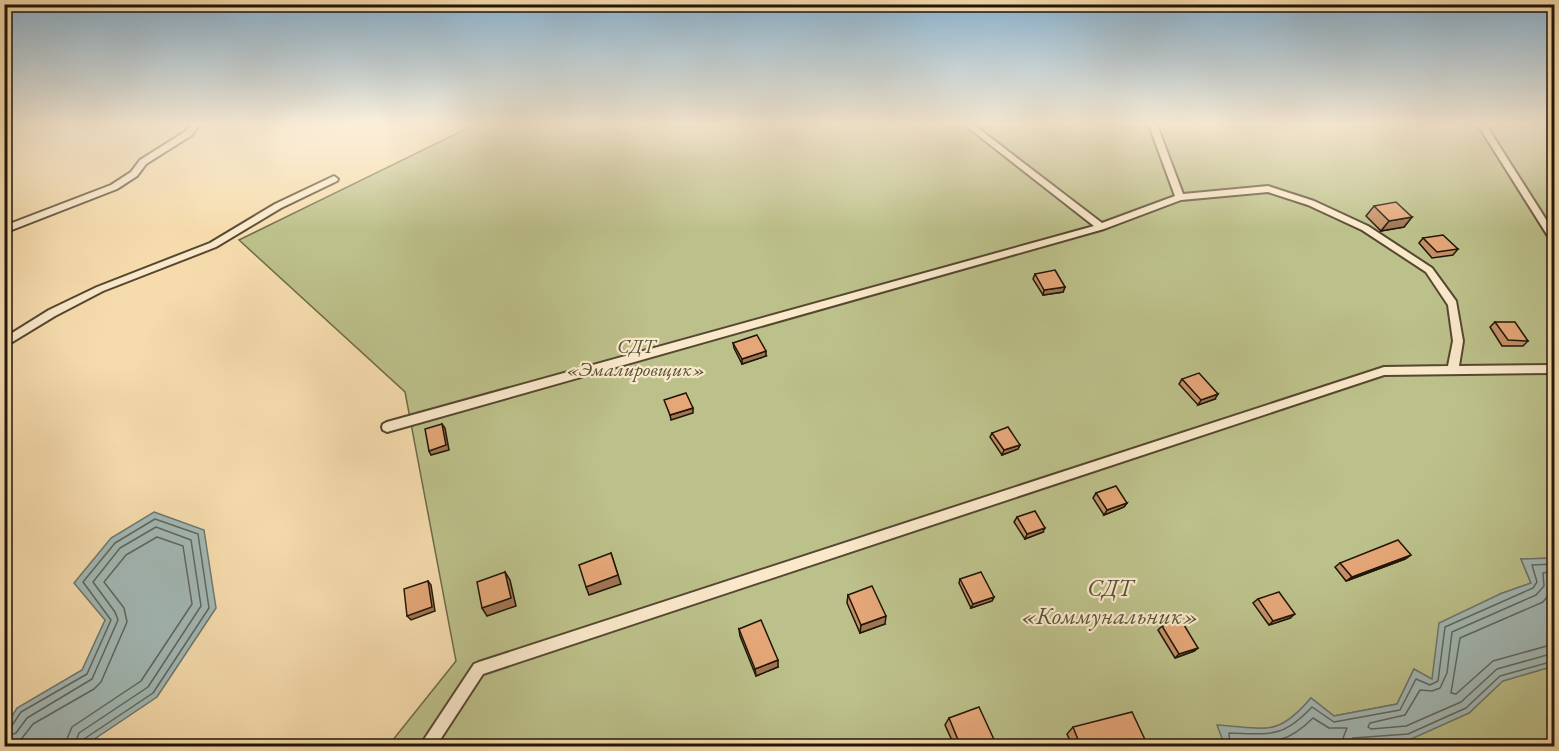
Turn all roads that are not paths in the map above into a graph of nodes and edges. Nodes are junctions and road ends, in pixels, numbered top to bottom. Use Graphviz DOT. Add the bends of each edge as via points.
graph roads {
  1 [pos="146,160"];
  2 [pos="1014,160"];
  3 [pos="1166,160"];
  4 [pos="1504,160"];
  5 [pos="334,179"];
  6 [pos="1180,197"];
  7 [pos="1101,227"];
  8 [pos="4,230"];
  9 [pos="1554,239"];
  10 [pos="4,343"];
  11 [pos="1554,369"];
  12 [pos="1453,370"];
  13 [pos="387,427"];
  14 [pos="428,747"];
  1 -- 8 [label="lane" via="114,187"];
  2 -- 7 [label="lane"];
  3 -- 6 [label="lane"];
  4 -- 9 [label="lane"];
  5 -- 10 [label="lane" via="213,245 100,289"];
  6 -- 7 [label="lane"];
  6 -- 12 [label="lane" via="1268,189 1311,203 1365,228 1429,270 1453,304 1458,341"];
  7 -- 13 [label="lane"];
  11 -- 12 [label="lane"];
  12 -- 14 [label="lane" via="1384,371 479,669"];
}
